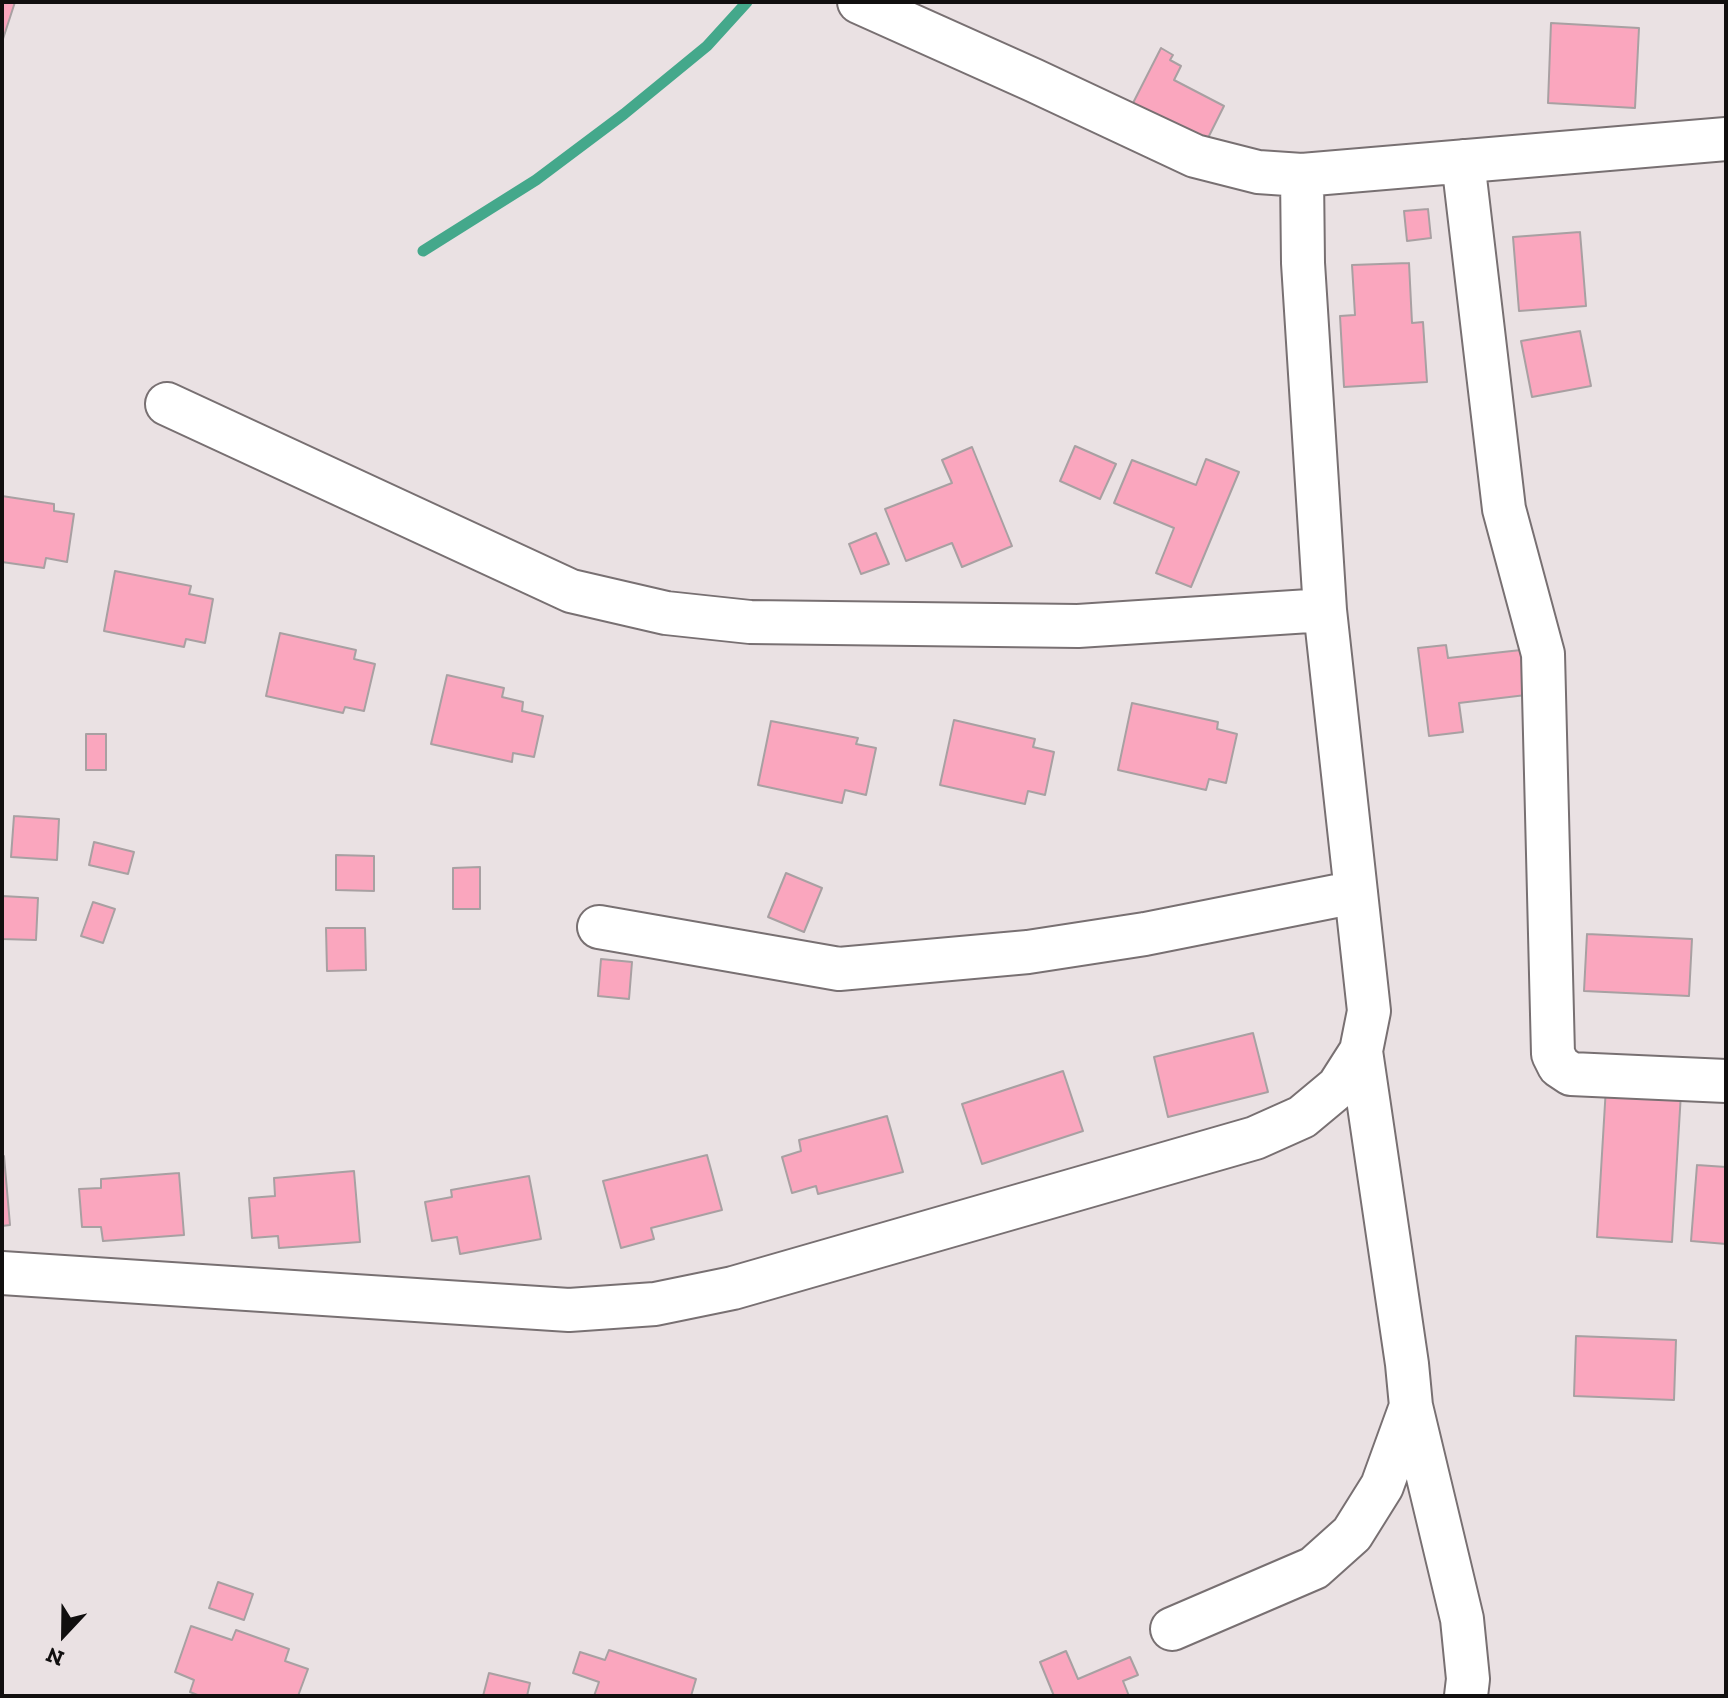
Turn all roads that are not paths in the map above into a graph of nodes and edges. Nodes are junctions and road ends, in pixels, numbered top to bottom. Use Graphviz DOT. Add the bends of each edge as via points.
graph roads {
  1 [pos="859,2"];
  2 [pos="1726,139"];
  3 [pos="1463,161"];
  4 [pos="1302,175"];
  5 [pos="167,404"];
  6 [pos="1325,610"];
  7 [pos="1356,892"];
  8 [pos="599,927"];
  9 [pos="1361,1051"];
  10 [pos="1726,1081"];
  11 [pos="2,1273"];
  12 [pos="1411,1406"];
  13 [pos="1172,1629"];
  14 [pos="1466,1696"];
  1 -- 4 [label="street" via="1195,156 1258,172"];
  2 -- 3 [label="street"];
  3 -- 4 [label="street"];
  3 -- 10 [label="street" via="1504,509 1543,654 1553,1054 1571,1074"];
  4 -- 6 [label="street"];
  5 -- 6 [label="street" via="571,591 666,613 750,622 1078,626"];
  6 -- 7 [label="street"];
  7 -- 8 [label="street" via="1028,952 839,969"];
  7 -- 9 [label="street" via="1369,1011"];
  9 -- 11 [label="street" via="1338,1087 1302,1117 1255,1138 733,1288 655,1304 569,1310"];
  9 -- 12 [label="street"];
  12 -- 13 [label="street" via="1382,1486 1352,1534 1314,1568"];
  12 -- 14 [label="street" via="1462,1619"];
}
